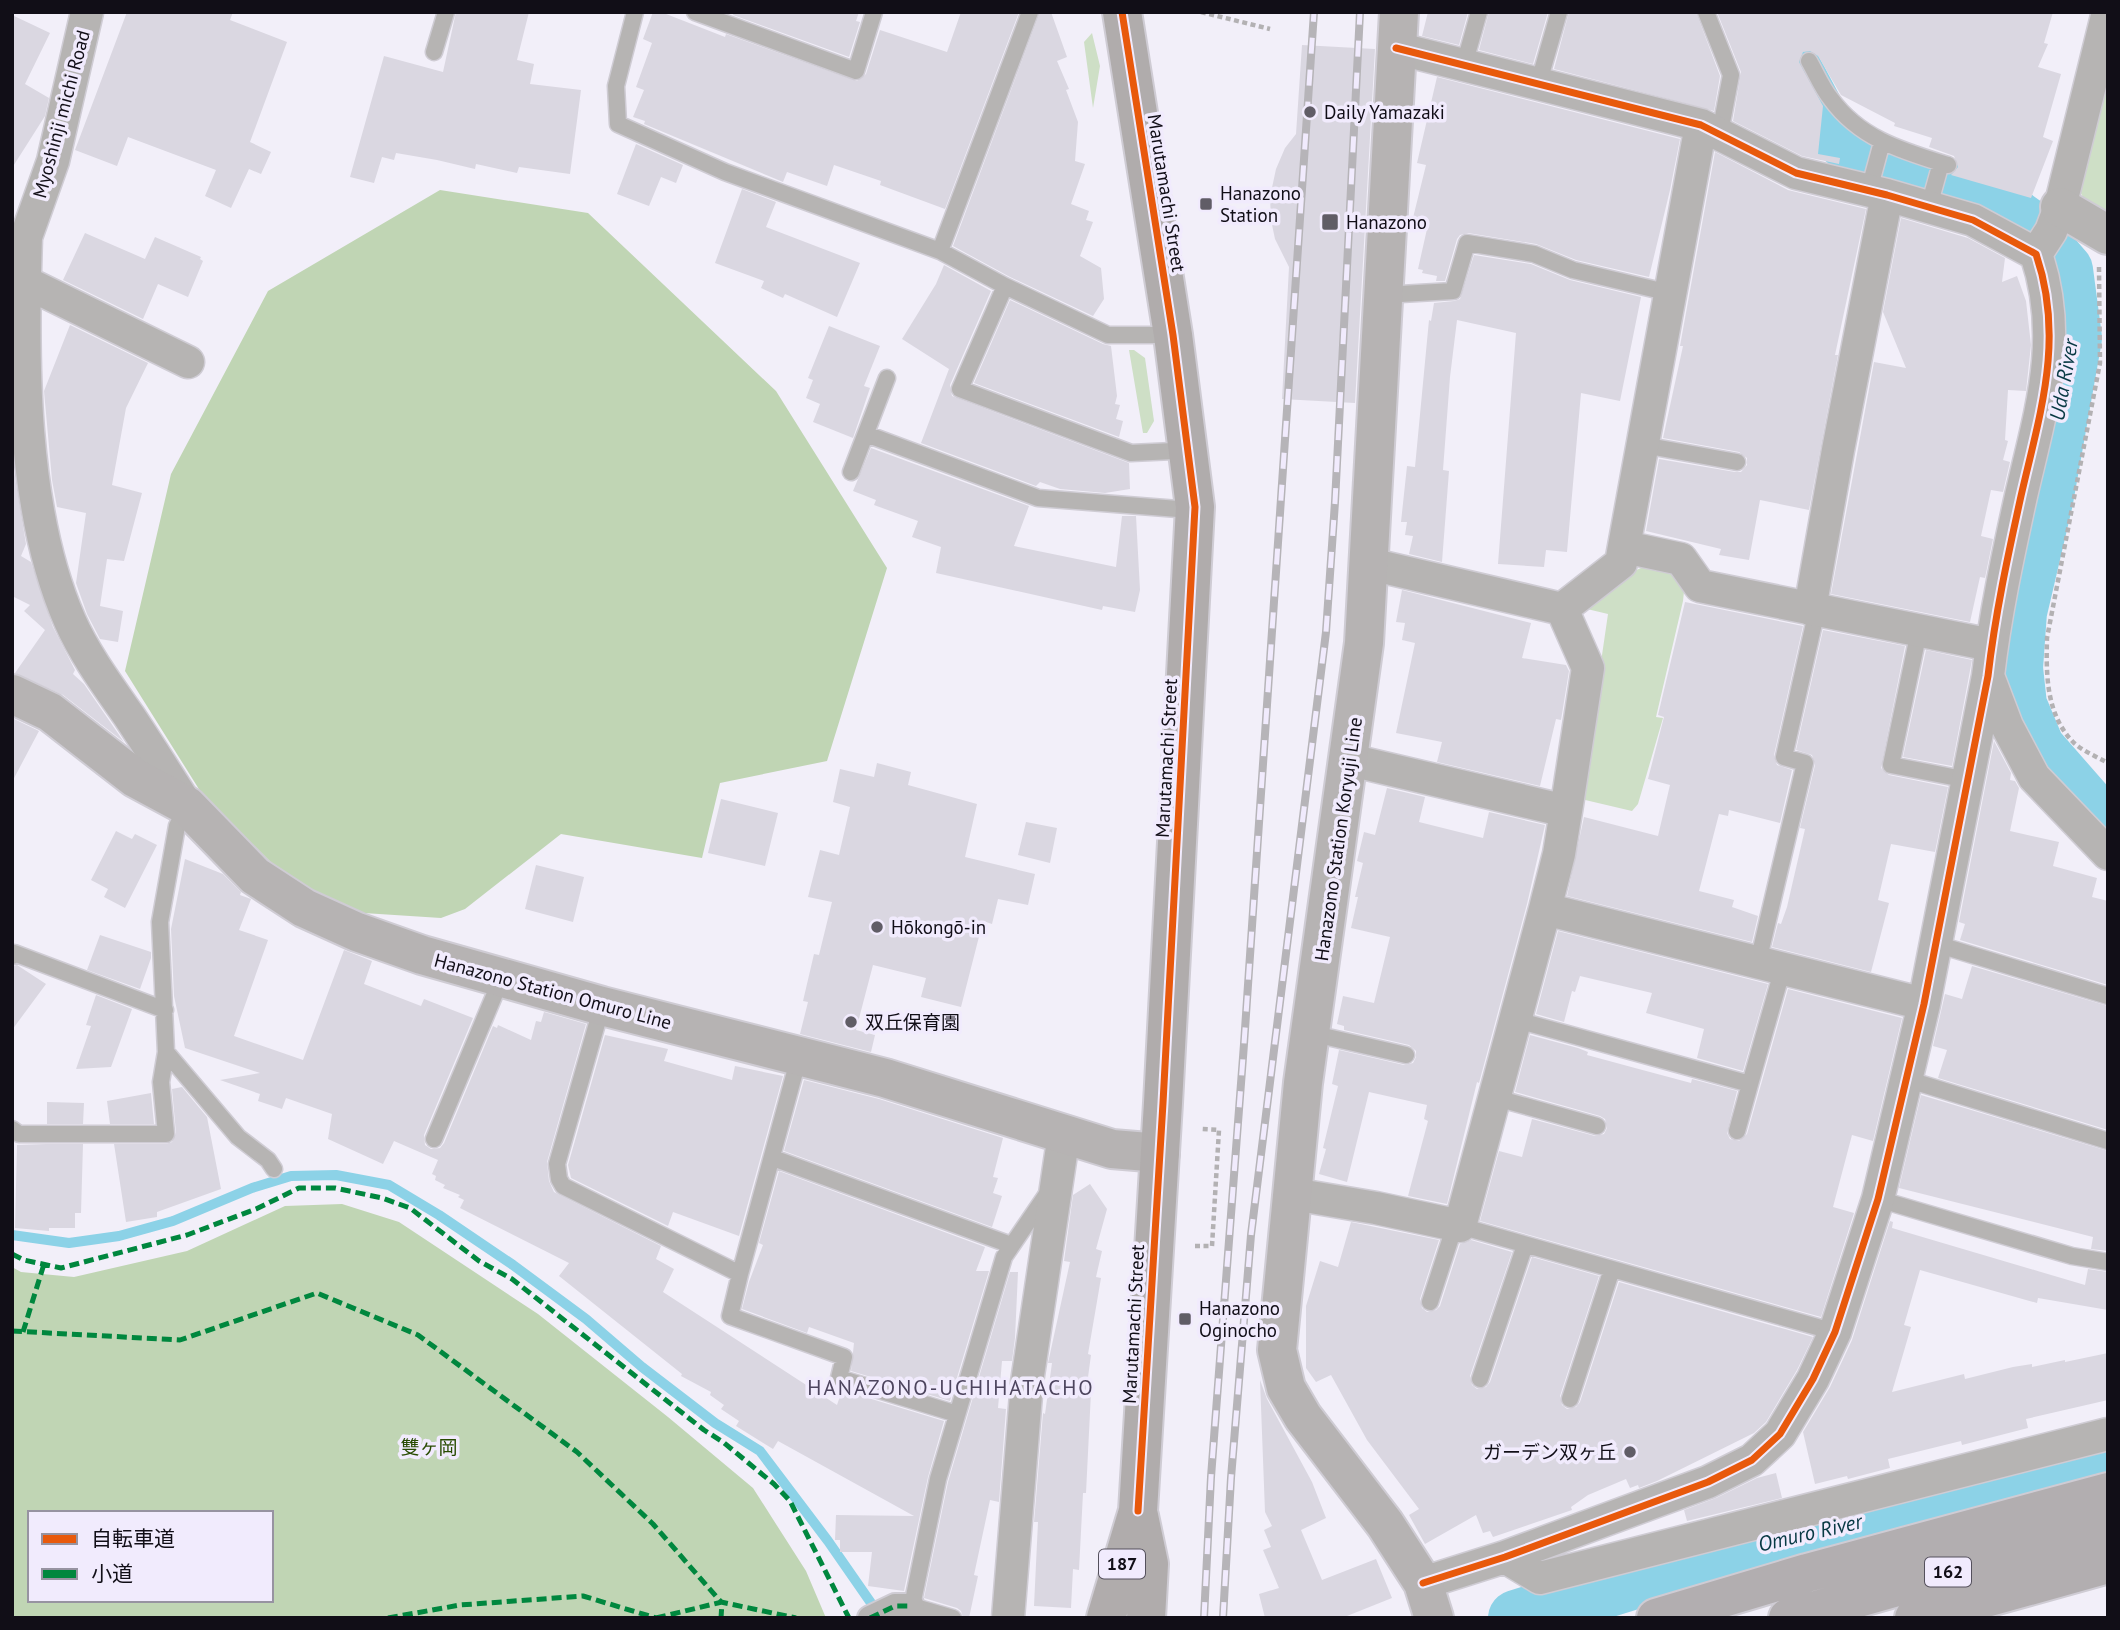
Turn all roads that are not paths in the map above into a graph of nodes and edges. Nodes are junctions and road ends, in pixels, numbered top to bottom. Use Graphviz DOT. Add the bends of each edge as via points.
graph roads {
  1 [pos="87,12"];
  2 [pos="446,12"];
  3 [pos="635,12"];
  4 [pos="695,12"];
  5 [pos="874,12"];
  6 [pos="1030,12"];
  7 [pos="1122,12"];
  8 [pos="1479,12"];
  9 [pos="1559,12"];
  10 [pos="1706,12"];
  11 [pos="2108,12"];
  12 [pos="1397,30"];
  13 [pos="434,52"];
  14 [pos="1809,61"];
  15 [pos="1464,65"];
  16 [pos="1538,85"];
  17 [pos="1711,129"];
  18 [pos="1881,147"];
  19 [pos="1877,186"];
  20 [pos="1930,199"];
  21 [pos="2049,231"];
  22 [pos="19,244"];
  23 [pos="2104,250"];
  24 [pos="940,251"];
  25 [pos="25,282"];
  26 [pos="1005,286"];
  27 [pos="1670,293"];
  28 [pos="1382,295"];
  29 [pos="1173,335"];
  30 [pos="187,362"];
  31 [pos="887,378"];
  32 [pos="866,434"];
  33 [pos="1188,445"];
  34 [pos="1643,445"];
  35 [pos="1737,461"];
  36 [pos="851,471"];
  37 [pos="1195,507"];
  38 [pos="1625,547"];
  39 [pos="1370,564"];
  40 [pos="1562,608"];
  41 [pos="1814,609"];
  42 [pos="1919,631"];
  43 [pos="1990,660"];
  44 [pos="12,694"];
  45 [pos="1350,760"];
  46 [pos="1968,780"];
  47 [pos="187,806"];
  48 [pos="1566,811"];
  49 [pos="2108,854"];
  50 [pos="1545,909"];
  51 [pos="1936,944"];
  52 [pos="12,956"];
  53 [pos="1771,965"];
  54 [pos="502,976"];
  55 [pos="2108,996"];
  56 [pos="1924,1004"];
  57 [pos="602,1006"];
  58 [pos="165,1010"];
  59 [pos="1513,1019"];
  60 [pos="1310,1032"];
  61 [pos="166,1052"];
  62 [pos="1406,1055"];
  63 [pos="799,1057"];
  64 [pos="1906,1079"];
  65 [pos="1750,1084"];
  66 [pos="1493,1097"];
  67 [pos="1597,1126"];
  68 [pos="12,1129"];
  69 [pos="1737,1131"];
  70 [pos="1064,1134"];
  71 [pos="434,1139"];
  72 [pos="2108,1141"];
  73 [pos="1160,1153"];
  74 [pos="773,1158"];
  75 [pos="274,1169"];
  76 [pos="1057,1181"];
  77 [pos="1293,1194"];
  78 [pos="1878,1199"];
  79 [pos="1457,1226"];
  80 [pos="1011,1245"];
  81 [pos="1524,1245"];
  82 [pos="2108,1262"];
  83 [pos="1612,1269"];
  84 [pos="740,1274"];
  85 [pos="1430,1302"];
  86 [pos="1835,1332"];
  87 [pos="1480,1378"];
  88 [pos="1570,1399"];
  89 [pos="957,1414"];
  90 [pos="2108,1434"];
  91 [pos="2108,1492"];
  92 [pos="1138,1511"];
  93 [pos="2108,1527"];
  94 [pos="1506,1557"];
  95 [pos="2108,1564"];
  96 [pos="1430,1604"];
  97 [pos="912,1606"];
  98 [pos="1145,1614"];
  99 [pos="877,1615"];
  100 [pos="953,1618"];
  101 [pos="1008,1618"];
  102 [pos="1106,1618"];
  103 [pos="1656,1618"];
  104 [pos="1788,1618"];
  105 [pos="1914,1618"];
  1 -- 22 [label="street, Myoshinji michi Road" via="53,161"];
  2 -- 13 [label="lane"];
  3 -- 24 [label="lane" via="616,86 618,124 725,172"];
  4 -- 5 [label="lane" via="856,71"];
  6 -- 24 [label="lane"];
  7 -- 29 [label="main road, Marutamachi Street / 187"];
  8 -- 15 [label="lane"];
  9 -- 16 [label="lane"];
  10 -- 17 [label="lane" via="1731,75"];
  11 -- 21 [label="street"];
  12 -- 15 [label="street"];
  12 -- 28 [label="main road, Hanazono Station Koryuji Line"];
  14 -- 18 [label="lane" via="1831,100"];
  15 -- 16 [label="street"];
  16 -- 17 [label="street"];
  17 -- 19 [label="street" via="1796,173"];
  17 -- 27 [label="street"];
  18 -- 19 [label="lane"];
  18 -- 20 [label="lane" via="1942,167"];
  19 -- 20 [label="street"];
  19 -- 41 [label="street"];
  20 -- 21 [label="street" via="1973,220"];
  21 -- 23 [label="street"];
  21 -- 43 [label="street" via="2046,388"];
  22 -- 25 [label="street, Myoshinji michi Road"];
  24 -- 26 [label="lane"];
  25 -- 30 [label="street"];
  25 -- 47 [label="street, Myoshinji michi Road" via="30,442 45,546 60,596 104,680"];
  26 -- 29 [label="lane" via="1108,335"];
  26 -- 33 [label="lane" via="960,389 1131,453 1174,451"];
  27 -- 28 [label="lane" via="1573,270 1534,254 1467,243 1453,291"];
  27 -- 34 [label="street"];
  28 -- 39 [label="main road, Hanazono Station Koryuji Line"];
  29 -- 33 [label="main road, Marutamachi Street / 187"];
  31 -- 32 [label="lane"];
  32 -- 36 [label="lane"];
  32 -- 37 [label="lane" via="1038,498"];
  33 -- 37 [label="main road, Marutamachi Street / 187"];
  34 -- 35 [label="lane"];
  34 -- 38 [label="street"];
  37 -- 73 [label="main road, Marutamachi Street / 187"];
  38 -- 40 [label="street" via="1621,563"];
  38 -- 41 [label="street" via="1681,559 1700,586"];
  39 -- 40 [label="street"];
  39 -- 45 [label="main road, Hanazono Station Koryuji Line"];
  40 -- 48 [label="street" via="1588,668"];
  41 -- 42 [label="street"];
  41 -- 53 [label="lane" via="1784,757 1805,763"];
  42 -- 43 [label="street"];
  42 -- 46 [label="lane" via="1891,765"];
  43 -- 46 [label="street"];
  43 -- 49 [label="street" via="2007,726 2034,777"];
  44 -- 47 [label="main road, Hanazono Station Omuro Line" via="50,712 135,778"];
  45 -- 48 [label="street"];
  45 -- 60 [label="main road, Hanazono Station Koryuji Line"];
  46 -- 51 [label="street"];
  47 -- 54 [label="main road, Hanazono Station Omuro Line" via="255,876 304,908 422,955"];
  47 -- 58 [label="lane" via="177,826 160,922"];
  48 -- 50 [label="street"];
  50 -- 53 [label="street"];
  50 -- 59 [label="street"];
  51 -- 55 [label="lane"];
  51 -- 56 [label="street"];
  52 -- 58 [label="lane" via="15,953"];
  53 -- 56 [label="street"];
  53 -- 65 [label="lane"];
  54 -- 57 [label="main road, Hanazono Station Omuro Line"];
  54 -- 71 [label="lane"];
  56 -- 64 [label="street"];
  57 -- 63 [label="main road, Hanazono Station Omuro Line"];
  57 -- 84 [label="lane" via="557,1164 559,1180"];
  58 -- 61 [label="lane"];
  59 -- 65 [label="lane"];
  59 -- 66 [label="street"];
  60 -- 62 [label="lane"];
  60 -- 77 [label="main road, Hanazono Station Koryuji Line"];
  61 -- 68 [label="lane" via="161,1082 166,1134 19,1134"];
  61 -- 75 [label="lane" via="238,1137"];
  63 -- 70 [label="main road, Hanazono Station Omuro Line" via="885,1078"];
  63 -- 74 [label="lane"];
  64 -- 72 [label="lane"];
  64 -- 78 [label="street"];
  65 -- 69 [label="lane"];
  66 -- 67 [label="lane"];
  66 -- 79 [label="street"];
  70 -- 73 [label="main road, Hanazono Station Omuro Line" via="1112,1149"];
  70 -- 76 [label="street"];
  73 -- 92 [label="main road, Marutamachi Street / 187"];
  74 -- 80 [label="lane"];
  74 -- 84 [label="lane"];
  76 -- 80 [label="lane"];
  76 -- 101 [label="street" via="1027,1382"];
  77 -- 79 [label="street"];
  77 -- 96 [label="main road, Hanazono Station Koryuji Line" via="1277,1350 1286,1388 1385,1524"];
  78 -- 82 [label="lane" via="2072,1256"];
  78 -- 86 [label="street"];
  79 -- 81 [label="lane"];
  79 -- 85 [label="lane"];
  80 -- 89 [label="lane"];
  81 -- 83 [label="lane"];
  81 -- 87 [label="lane"];
  83 -- 86 [label="lane"];
  83 -- 88 [label="lane"];
  84 -- 89 [label="lane" via="730,1316 844,1357 839,1378"];
  86 -- 94 [label="street" via="1780,1434 1752,1460 1708,1482"];
  89 -- 97 [label="lane" via="938,1479"];
  90 -- 94 [label="street" via="1540,1578"];
  91 -- 103 [label="highway"];
  92 -- 98 [label="main road, Marutamachi Street / 187" via="1149,1564"];
  92 -- 102 [label="main road, Marutamachi Street / 187"];
  93 -- 104 [label="highway, 162"];
  94 -- 96 [label="street"];
  95 -- 105 [label="highway"];
  97 -- 99 [label="street" via="895,1606"];
  97 -- 100 [label="lane"];
}
